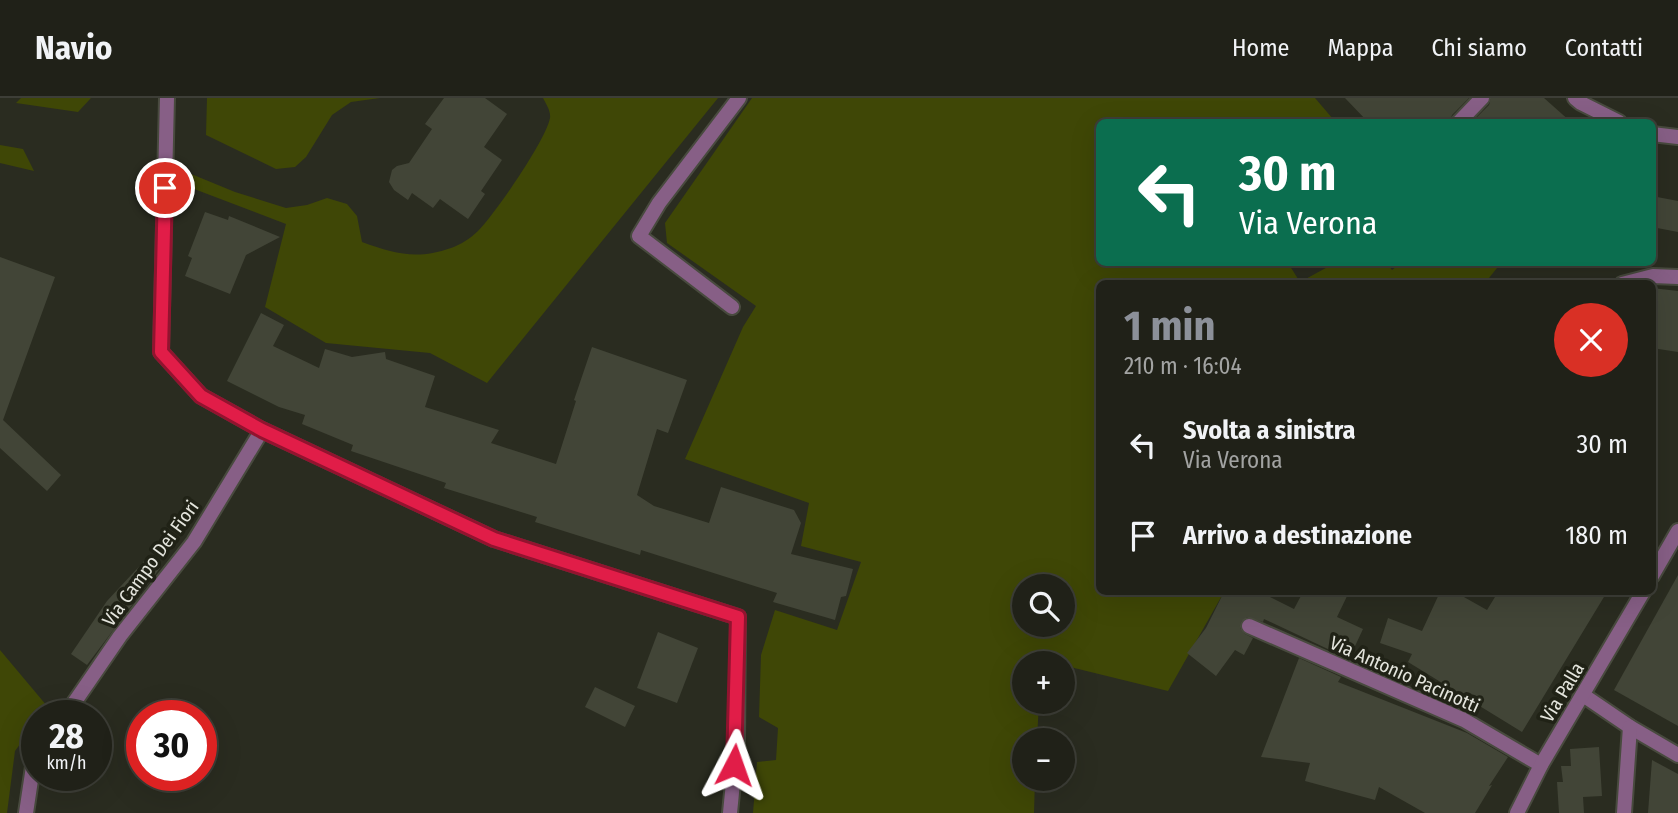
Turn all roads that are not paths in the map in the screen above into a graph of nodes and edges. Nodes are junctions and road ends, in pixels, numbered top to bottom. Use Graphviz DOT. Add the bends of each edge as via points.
graph roads {
  1 [pos="167,98"];
  2 [pos="739,98"];
  3 [pos="1482,98"];
  4 [pos="1575,98"];
  5 [pos="1462,119"];
  6 [pos="1613,119"];
  7 [pos="1656,134"];
  8 [pos="1678,137"];
  9 [pos="1678,277"];
  10 [pos="1638,280"];
  11 [pos="732,307"];
  12 [pos="262,430"];
  13 [pos="1678,531"];
  14 [pos="1659,550"];
  15 [pos="1641,595"];
  16 [pos="1249,626"];
  17 [pos="1583,695"];
  18 [pos="76,700"];
  19 [pos="1630,727"];
  20 [pos="1678,755"];
  21 [pos="1541,765"];
  22 [pos="29,791"];
  23 [pos="26,813"];
  24 [pos="730,813"];
  25 [pos="1517,813"];
  26 [pos="1624,813"];
  1 -- 12 [label="street" via="161,352 201,396"];
  2 -- 11 [label="street" via="639,236"];
  3 -- 5 [label="street"];
  4 -- 6 [label="street"];
  7 -- 8 [label="street"];
  9 -- 10 [label="street"];
  12 -- 18 [label="street, Via Campo Dei Fiori" via="194,542"];
  12 -- 24 [label="street" via="494,539 738,617 737,742"];
  13 -- 14 [label="street"];
  15 -- 17 [label="street, Via Palla"];
  16 -- 21 [label="street, Via Antonio Pacinotti" via="1464,720"];
  17 -- 19 [label="street"];
  17 -- 21 [label="street, Via Palla"];
  19 -- 20 [label="street"];
  19 -- 26 [label="street"];
  21 -- 25 [label="street, Via Palla"];
  22 -- 23 [label="street"];
}
